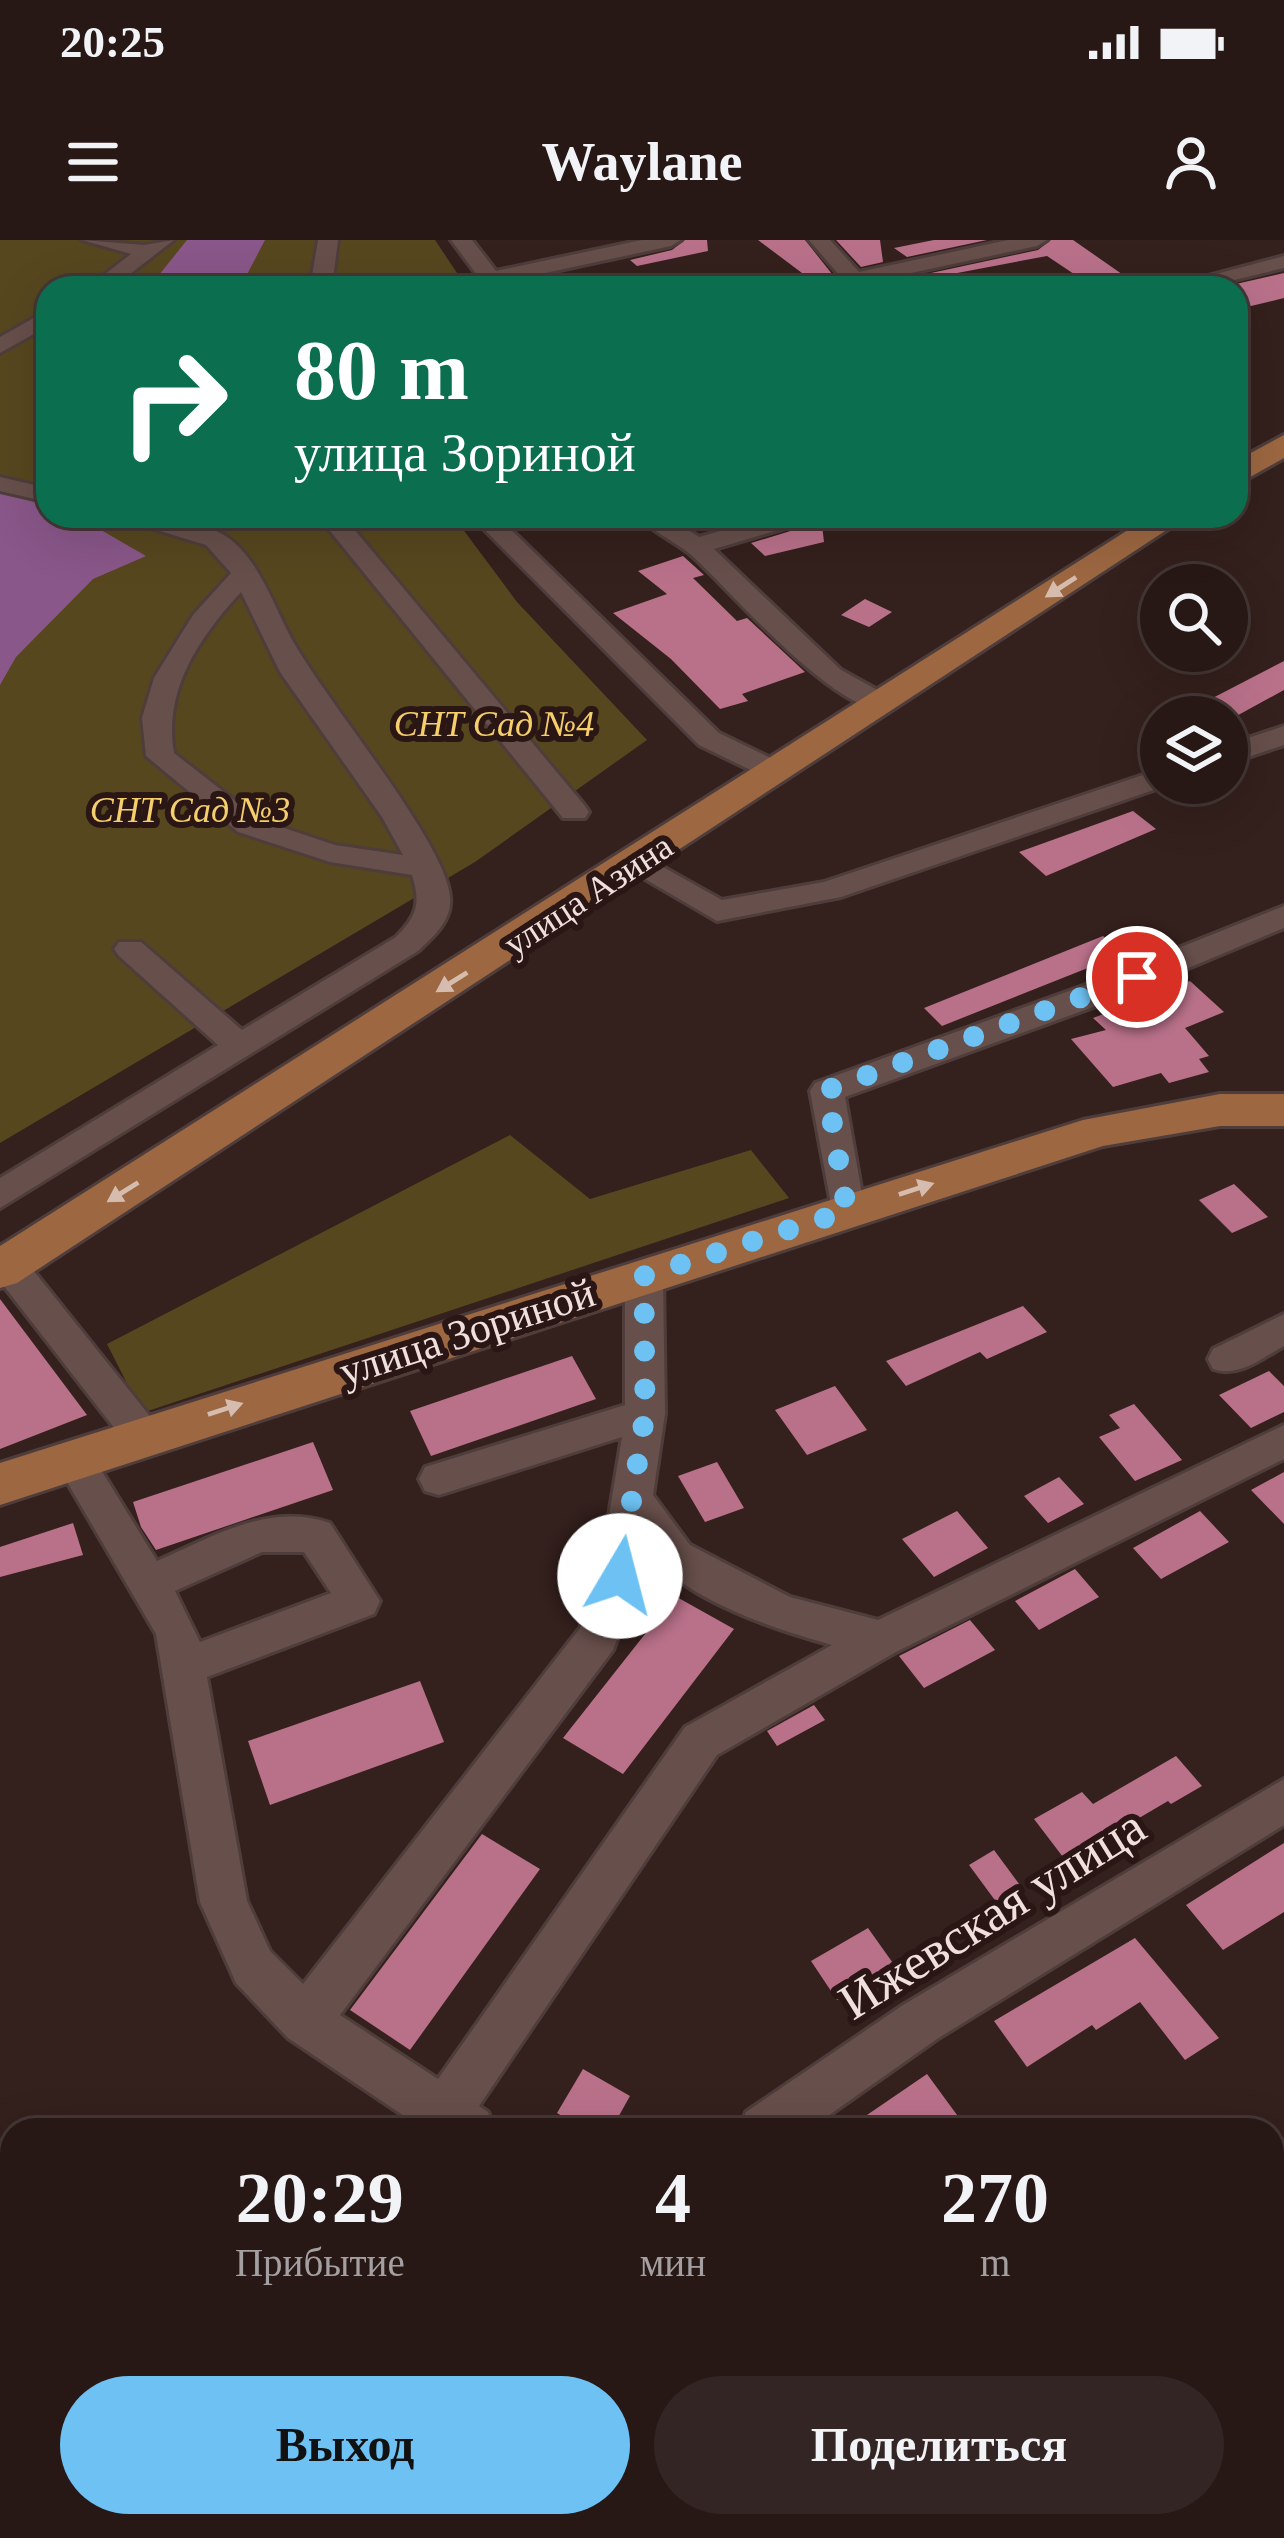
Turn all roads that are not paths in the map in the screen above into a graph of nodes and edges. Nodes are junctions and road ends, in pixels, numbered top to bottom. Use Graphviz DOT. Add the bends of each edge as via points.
graph roads {
  1 [pos="92,240"];
  2 [pos="328,240"];
  3 [pos="461,240"];
  4 [pos="819,240"];
  5 [pos="1037,240"];
  6 [pos="661,241"];
  7 [pos="157,246"];
  8 [pos="1284,262"];
  9 [pos="115,276"];
  10 [pos="323,276"];
  11 [pos="489,276"];
  12 [pos="495,276"];
  13 [pos="851,276"];
  14 [pos="891,276"];
  15 [pos="1225,276"];
  16 [pos="36,324"];
  17 [pos="0,346"];
  18 [pos="1284,444"];
  19 [pos="1248,467"];
  20 [pos="0,484"];
  21 [pos="36,492"];
  22 [pos="173,528"];
  23 [pos="340,528"];
  24 [pos="495,528"];
  25 [pos="668,528"];
  26 [pos="758,528"];
  27 [pos="1145,528"];
  28 [pos="696,546"];
  29 [pos="245,572"];
  30 [pos="880,703"];
  31 [pos="1284,734"];
  32 [pos="1248,747"];
  33 [pos="777,772"];
  34 [pos="1140,785"];
  35 [pos="574,812"];
  36 [pos="636,865"];
  37 [pos="424,868"];
  38 [pos="1284,916"];
  39 [pos="130,949"];
  40 [pos="240,1046"];
  41 [pos="1284,1110"];
  42 [pos="0,1195"];
  43 [pos="847,1211"];
  44 [pos="4,1268"];
  45 [pos="644,1276"];
  46 [pos="1284,1328"];
  47 [pos="1227,1359"];
  48 [pos="645,1414"];
  49 [pos="142,1436"];
  50 [pos="1284,1441"];
  51 [pos="74,1458"];
  52 [pos="439,1479"];
  53 [pos="0,1484"];
  54 [pos="632,1498"];
  55 [pos="148,1584"];
  56 [pos="881,1639"];
  57 [pos="183,1667"];
  58 [pos="1284,1800"];
  59 [pos="305,2021"];
  60 [pos="452,2118"];
  61 [pos="461,2118"];
  62 [pos="781,2118"];
  1 -- 7 [label="street"];
  2 -- 10 [label="street"];
  3 -- 11 [label="street"];
  4 -- 13 [label="street"];
  5 -- 14 [label="street"];
  6 -- 12 [label="street"];
  7 -- 9 [label="street"];
  8 -- 15 [label="street"];
  16 -- 17 [label="street"];
  18 -- 19 [label="main road"];
  20 -- 21 [label="street"];
  22 -- 29 [label="street" via="214,541"];
  23 -- 35 [label="street"];
  24 -- 33 [label="street" via="709,739"];
  25 -- 28 [label="street"];
  26 -- 28 [label="street"];
  27 -- 30 [label="main road, улица Азина, one-way"];
  28 -- 30 [label="street" via="831,676"];
  29 -- 37 [label="street" via="294,671 398,817"];
  29 -- 37 [label="street" via="170,673 155,721 160,756 249,826 330,853"];
  30 -- 33 [label="main road, улица Азина"];
  31 -- 32 [label="street"];
  33 -- 36 [label="main road, улица Азина"];
  34 -- 36 [label="street" via="830,890 717,911"];
  36 -- 44 [label="main road, улица Азина, one-way"];
  37 -- 40 [label="street" via="435,898 429,922 407,944"];
  38 -- 43 [label="street" via="827,1090"];
  39 -- 40 [label="street"];
  40 -- 42 [label="street"];
  43 -- 41 [label="main road, улица Зориной, one-way" via="1099,1131 1220,1110"];
  43 -- 45 [label="main road, улица Зориной"];
  44 -- 49 [label="street"];
  45 -- 48 [label="street"];
  49 -- 45 [label="main road, улица Зориной, one-way"];
  46 -- 47 [label="street"];
  48 -- 52 [label="street"];
  48 -- 54 [label="street"];
  49 -- 51 [label="main road, улица Зориной"];
  50 -- 56 [label="street"];
  51 -- 53 [label="main road, улица Зориной"];
  51 -- 55 [label="street"];
  54 -- 56 [label="street" via="675,1557 780,1613"];
  54 -- 59 [label="street" via="620,1576 598,1637"];
  55 -- 57 [label="street" via="176,1631"];
  55 -- 57 [label="street" via="258,1535 315,1535 359,1601"];
  56 -- 61 [label="street" via="700,1741"];
  57 -- 59 [label="street" via="224,1902 253,1967"];
  58 -- 62 [label="street, Ижевская улица" via="920,2022"];
  59 -- 60 [label="street"];
}
